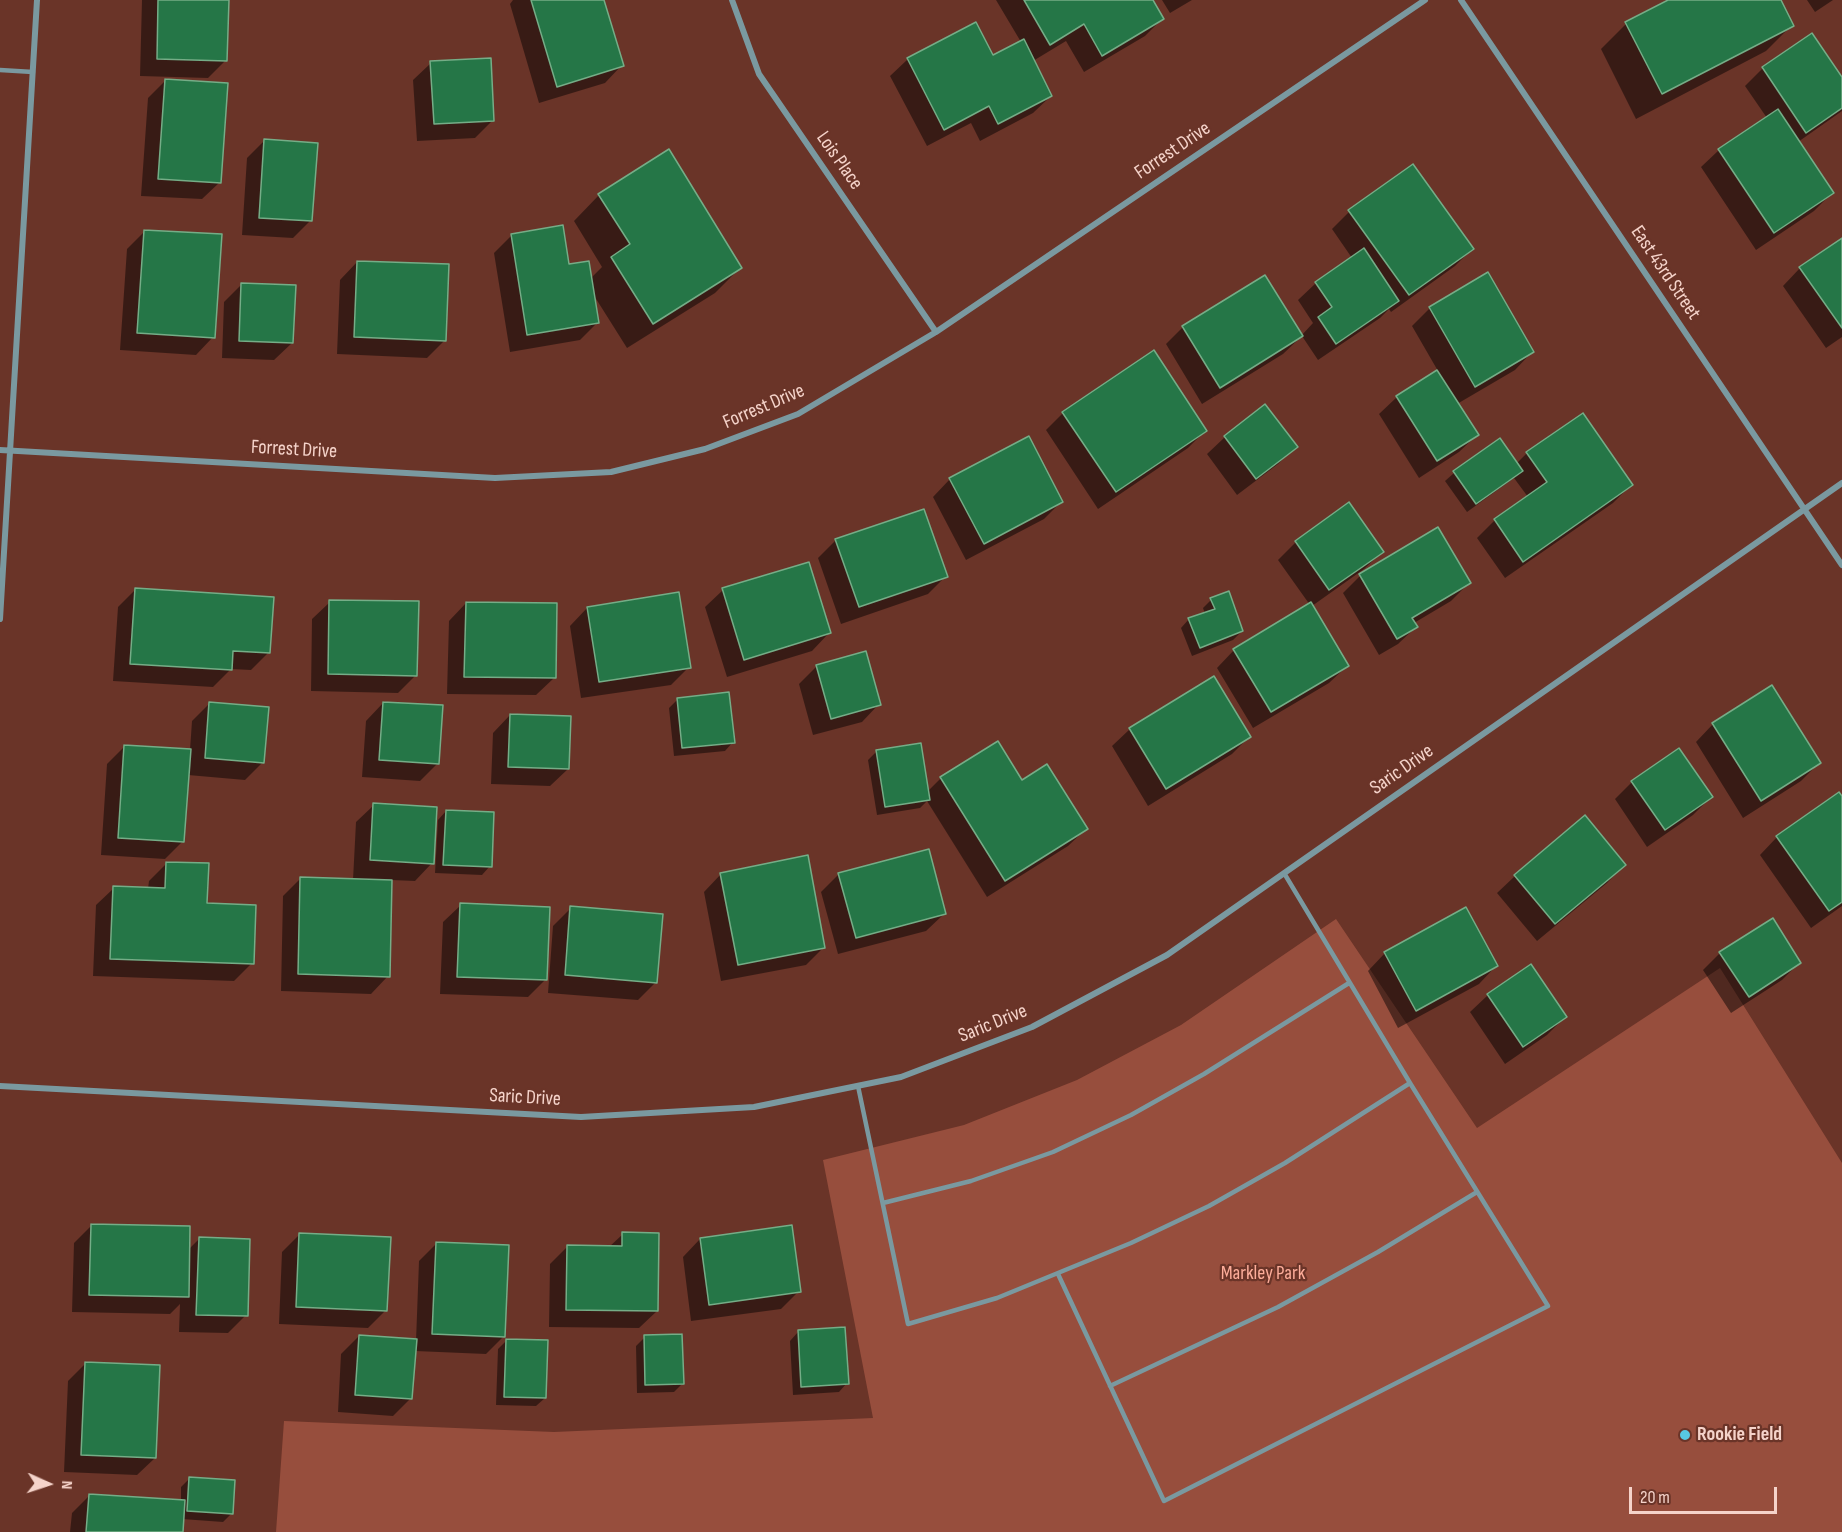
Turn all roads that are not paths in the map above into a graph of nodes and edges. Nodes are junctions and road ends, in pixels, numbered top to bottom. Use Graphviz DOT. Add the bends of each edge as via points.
graph roads {
  1 [pos="38,0"];
  2 [pos="732,0"];
  3 [pos="1425,0"];
  4 [pos="1461,0"];
  5 [pos="0,70"];
  6 [pos="33,72"];
  7 [pos="936,332"];
  8 [pos="0,450"];
  9 [pos="10,450"];
  10 [pos="1842,483"];
  11 [pos="1804,509"];
  12 [pos="1842,565"];
  13 [pos="0,619"];
  14 [pos="1284,873"];
  15 [pos="1349,983"];
  16 [pos="1410,1083"];
  17 [pos="0,1086"];
  18 [pos="858,1086"];
  19 [pos="1477,1191"];
  20 [pos="883,1203"];
  21 [pos="1058,1274"];
  22 [pos="1110,1386"];
  1 -- 6 [label="street"];
  2 -- 7 [label="street, Lois Place" via="759,74"];
  3 -- 7 [label="street, Forrest Drive"];
  4 -- 11 [label="street, East 43rd Street"];
  5 -- 6 [label="lane"];
  6 -- 9 [label="street"];
  7 -- 9 [label="street, Forrest Drive" via="798,414 705,449 611,472 495,478"];
  8 -- 9 [label="street, Forrest Drive"];
  9 -- 13 [label="street"];
  10 -- 11 [label="street, Saric Drive"];
  11 -- 12 [label="street, East 43rd Street"];
  11 -- 14 [label="street, Saric Drive"];
  14 -- 15 [label="lane"];
  14 -- 18 [label="street, Saric Drive" via="1167,955 1032,1027 901,1077"];
  15 -- 16 [label="lane"];
  15 -- 20 [label="lane" via="1204,1074 1053,1152 971,1181"];
  16 -- 19 [label="lane"];
  16 -- 21 [label="lane" via="1209,1206"];
  17 -- 18 [label="street, Saric Drive" via="581,1117 754,1107"];
  18 -- 20 [label="lane"];
  19 -- 22 [label="lane" via="1278,1307"];
  19 -- 22 [label="lane" via="1548,1306 1164,1500"];
  20 -- 21 [label="lane" via="908,1324 997,1298"];
  21 -- 22 [label="lane"];
}
